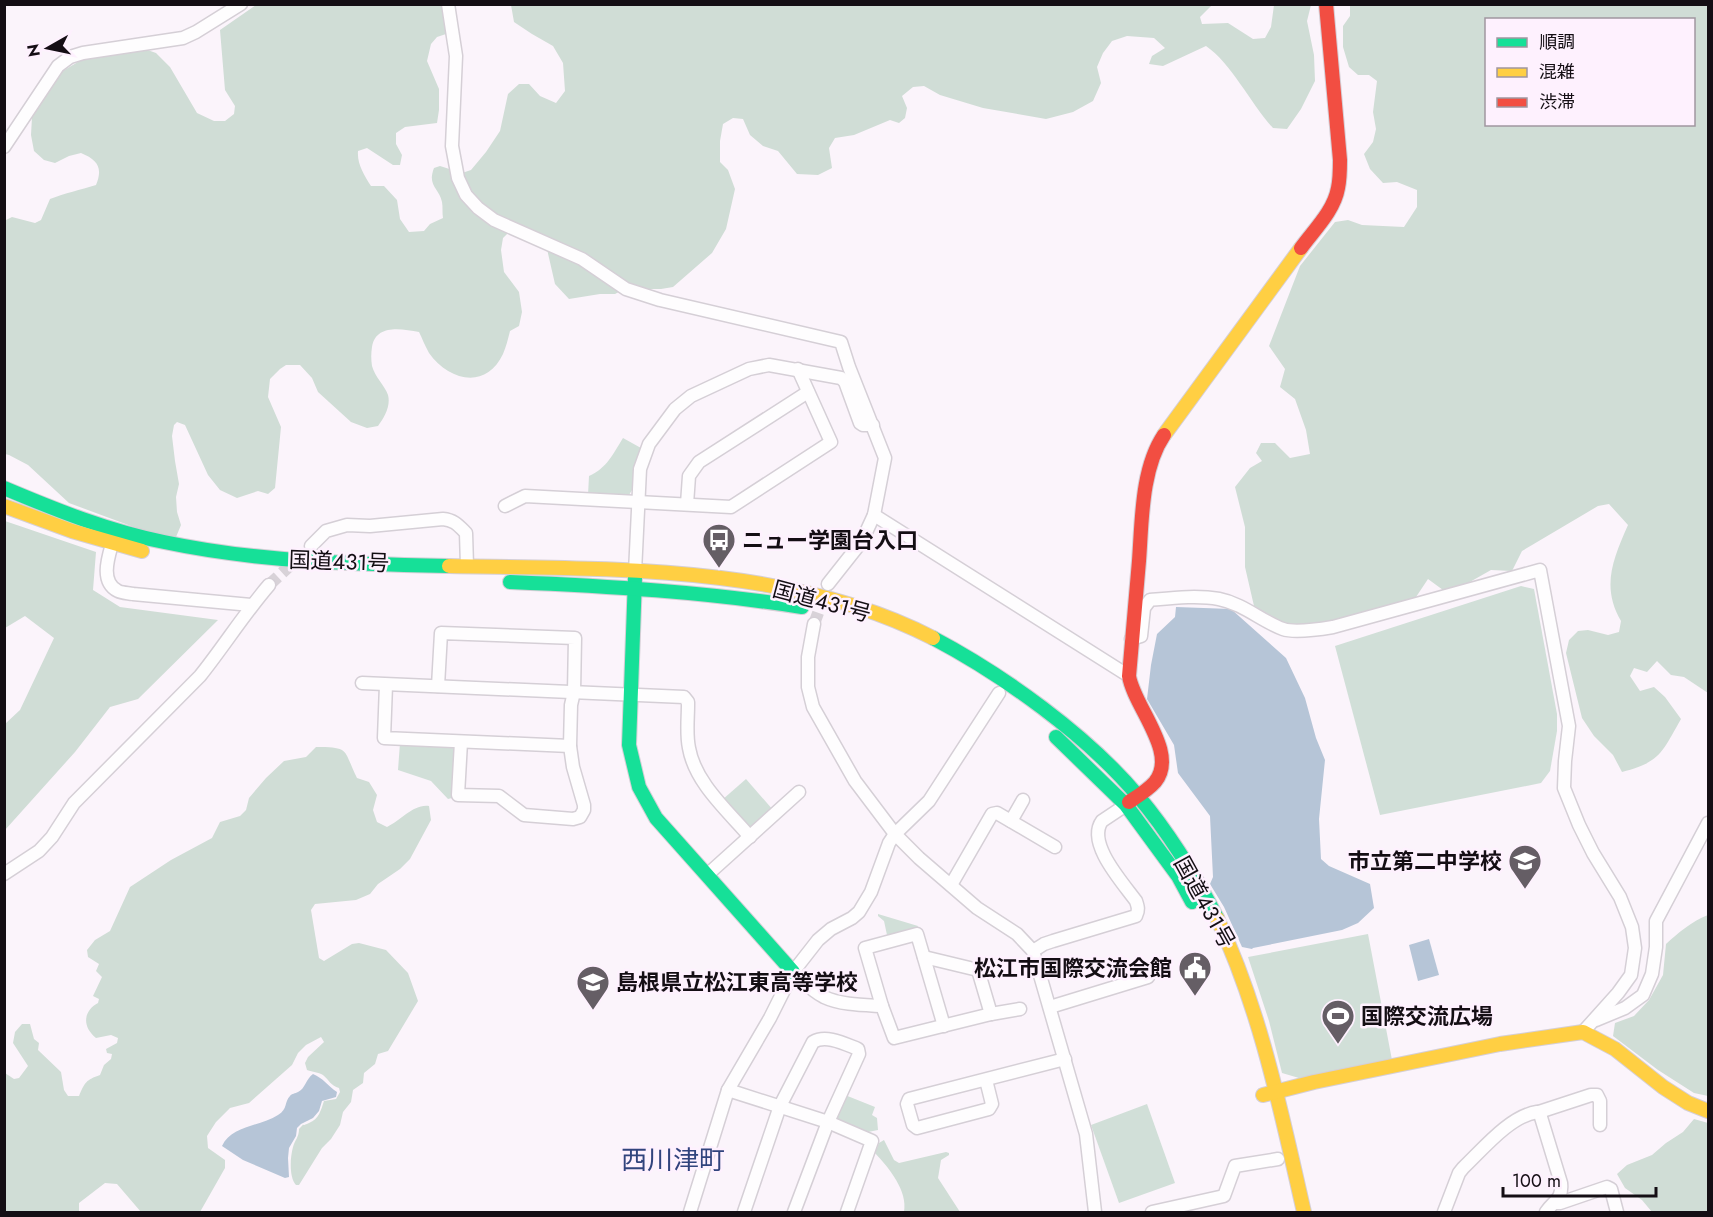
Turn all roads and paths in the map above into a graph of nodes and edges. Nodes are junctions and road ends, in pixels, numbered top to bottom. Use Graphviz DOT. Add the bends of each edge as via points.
graph roads {
  1 [pos="241,4"];
  2 [pos="448,4"];
  3 [pos="1326,4"];
  4 [pos="4,147"];
  5 [pos="798,369"];
  6 [pos="808,392"];
  7 [pos="873,425"];
  8 [pos="4,488"];
  9 [pos="638,502"];
  10 [pos="687,504"];
  11 [pos="4,506"];
  12 [pos="505,506"];
  13 [pos="874,515"];
  14 [pos="112,544"];
  15 [pos="311,546"];
  16 [pos="156,555"];
  17 [pos="467,566"];
  18 [pos="242,568"];
  19 [pos="635,572"];
  20 [pos="457,580"];
  21 [pos="492,581"];
  22 [pos="828,584"];
  23 [pos="268,585"];
  24 [pos="635,587"];
  25 [pos="251,605"];
  26 [pos="816,609"];
  27 [pos="814,624"];
  28 [pos="1131,639"];
  29 [pos="908,642"];
  30 [pos="1129,676"];
  31 [pos="362,683"];
  32 [pos="386,685"];
  33 [pos="438,686"];
  34 [pos="574,692"];
  35 [pos="999,693"];
  36 [pos="631,696"];
  37 [pos="461,742"];
  38 [pos="570,747"];
  39 [pos="799,792"];
  40 [pos="1138,796"];
  41 [pos="1023,800"];
  42 [pos="1126,805"];
  43 [pos="1011,821"];
  44 [pos="1708,823"];
  45 [pos="895,834"];
  46 [pos="750,837"];
  47 [pos="1055,846"];
  48 [pos="4,874"];
  49 [pos="707,875"];
  50 [pos="951,885"];
  51 [pos="1200,916"];
  52 [pos="1210,936"];
  53 [pos="1033,951"];
  54 [pos="924,957"];
  55 [pos="793,972"];
  56 [pos="1148,977"];
  57 [pos="882,1006"];
  58 [pos="1050,1007"];
  59 [pos="1020,1009"];
  60 [pos="991,1014"];
  61 [pos="944,1026"];
  62 [pos="1588,1027"];
  63 [pos="1065,1059"];
  64 [pos="986,1080"];
  65 [pos="728,1090"];
  66 [pos="1270,1093"];
  67 [pos="780,1106"];
  68 [pos="1708,1111"];
  69 [pos="1539,1112"];
  70 [pos="828,1122"];
  71 [pos="1600,1125"];
  72 [pos="1276,1148"];
  73 [pos="1551,1208"];
  74 [pos="690,1212"];
  75 [pos="744,1212"];
  76 [pos="794,1212"];
  77 [pos="847,1212"];
  78 [pos="1095,1212"];
  79 [pos="1152,1212"];
  80 [pos="1290,1212"];
  81 [pos="1304,1212"];
  82 [pos="1444,1212"];
  83 [pos="1617,1212"];
  1 -- 4 [label="street" via="183,38 70,57 58,66"];
  2 -- 7 [label="street" via="456,56 452,146 458,178 478,208 494,220 582,260 626,290 841,342"];
  3 -- 28 [label="main road" via="1340,160 1336,197 1160,441 1146,482"];
  5 -- 6 [label="street"];
  5 -- 7 [label="street" via="841,378 860,423"];
  5 -- 9 [label="street" via="769,365 749,369 683,402 649,444 640,469"];
  6 -- 10 [label="street" via="699,462 689,476"];
  6 -- 10 [label="street" via="831,442 731,507"];
  7 -- 13 [label="street" via="885,458"];
  8 -- 17 [label="main road, 国道431号" via="90,522 202,550 264,558"];
  9 -- 10 [label="street"];
  9 -- 12 [label="street" via="525,496"];
  9 -- 19 [label="street"];
  11 -- 14 [label="main road"];
  13 -- 22 [label="street" via="862,541"];
  13 -- 30 [label="street"];
  14 -- 16 [label="main road"];
  14 -- 25 [label="street" via="106,569 112,587 119,591"];
  15 -- 17 [label="street" via="326,531 347,525 450,520 466,533"];
  17 -- 19 [label="main road, 国道431号"];
  18 -- 20 [label="main road, 国道431号"];
  19 -- 24 [label="main road"];
  19 -- 40 [label="main road, 国道431号" via="765,585 870,612 927,636 1006,682 1057,719"];
  21 -- 24 [label="main road, 国道431号"];
  23 -- 25 [label="street"];
  24 -- 26 [label="main road, 国道431号"];
  24 -- 36 [label="main road"];
  25 -- 48 [label="street" via="200,676 83,792 39,851"];
  27 -- 45 [label="street" via="808,657 808,687 813,706 855,781"];
  28 -- 30 [label="main road"];
  28 -- 62 [label="street" via="1141,636 1144,608 1150,600 1221,600 1246,608 1284,629 1316,630 1540,570 1569,726 1564,788 1593,854 1620,897 1632,927 1635,948 1631,975"];
  29 -- 35 [label="main road, 国道431号" via="959,666"];
  30 -- 40 [label="main road" via="1164,758 1159,778"];
  31 -- 32 [label="street"];
  32 -- 33 [label="street"];
  32 -- 37 [label="street" via="384,738"];
  33 -- 34 [label="street"];
  33 -- 34 [label="street" via="441,633 575,638"];
  34 -- 36 [label="street"];
  34 -- 38 [label="street"];
  35 -- 42 [label="main road, 国道431号" via="1082,760"];
  35 -- 45 [label="street" via="929,801"];
  36 -- 46 [label="street" via="686,699 689,748 696,770"];
  36 -- 49 [label="main road" via="629,745 639,787 656,818"];
  37 -- 38 [label="street"];
  37 -- 38 [label="street" via="458,795 499,796 525,815 577,819 584,805"];
  39 -- 46 [label="street"];
  40 -- 42 [label="main road"];
  40 -- 66 [label="main road, 国道431号" via="1190,868 1239,967 1256,1016"];
  41 -- 43 [label="street"];
  42 -- 51 [label="main road, 国道431号" via="1178,876"];
  42 -- 53 [label="street" via="1102,821 1097,834 1104,857 1136,901 1136,916 1053,940"];
  43 -- 47 [label="street"];
  43 -- 50 [label="street" via="992,814"];
  44 -- 62 [label="street" via="1656,921 1652,974 1643,995"];
  45 -- 50 [label="street"];
  45 -- 55 [label="street" via="859,912 818,939"];
  46 -- 49 [label="street"];
  49 -- 55 [label="main road"];
  50 -- 53 [label="street" via="1017,934"];
  52 -- 66 [label="main road, 国道431号"];
  53 -- 58 [label="street"];
  54 -- 57 [label="street" via="917,934 866,948"];
  54 -- 60 [label="street" via="978,970"];
  54 -- 61 [label="street"];
  55 -- 57 [label="street" via="825,998"];
  55 -- 65 [label="street"];
  56 -- 58 [label="street"];
  57 -- 61 [label="street" via="894,1038"];
  58 -- 63 [label="street"];
  59 -- 60 [label="street"];
  60 -- 61 [label="street"];
  62 -- 66 [label="main road"];
  62 -- 68 [label="main road" via="1663,1087"];
  63 -- 64 [label="street"];
  63 -- 78 [label="street" via="1086,1134"];
  64 -- 64 [label="street" via="909,1099 913,1125 917,1128 989,1109 992,1104"];
  65 -- 67 [label="street"];
  65 -- 74 [label="street"];
  66 -- 72 [label="main road, 国道431号"];
  66 -- 81 [label="main road, 国道431号"];
  67 -- 70 [label="street"];
  67 -- 70 [label="street" via="813,1042 824,1039 843,1044 859,1054"];
  67 -- 75 [label="street"];
  69 -- 71 [label="street" via="1597,1095"];
  69 -- 73 [label="street" via="1561,1184 1559,1200"];
  69 -- 82 [label="street" via="1516,1120 1463,1168"];
  70 -- 76 [label="street"];
  70 -- 77 [label="street" via="872,1141"];
  72 -- 79 [label="street" via="1235,1166 1224,1196"];
  72 -- 80 [label="main road, 国道431号"];
  73 -- 83 [label="street" via="1607,1186"];
}
